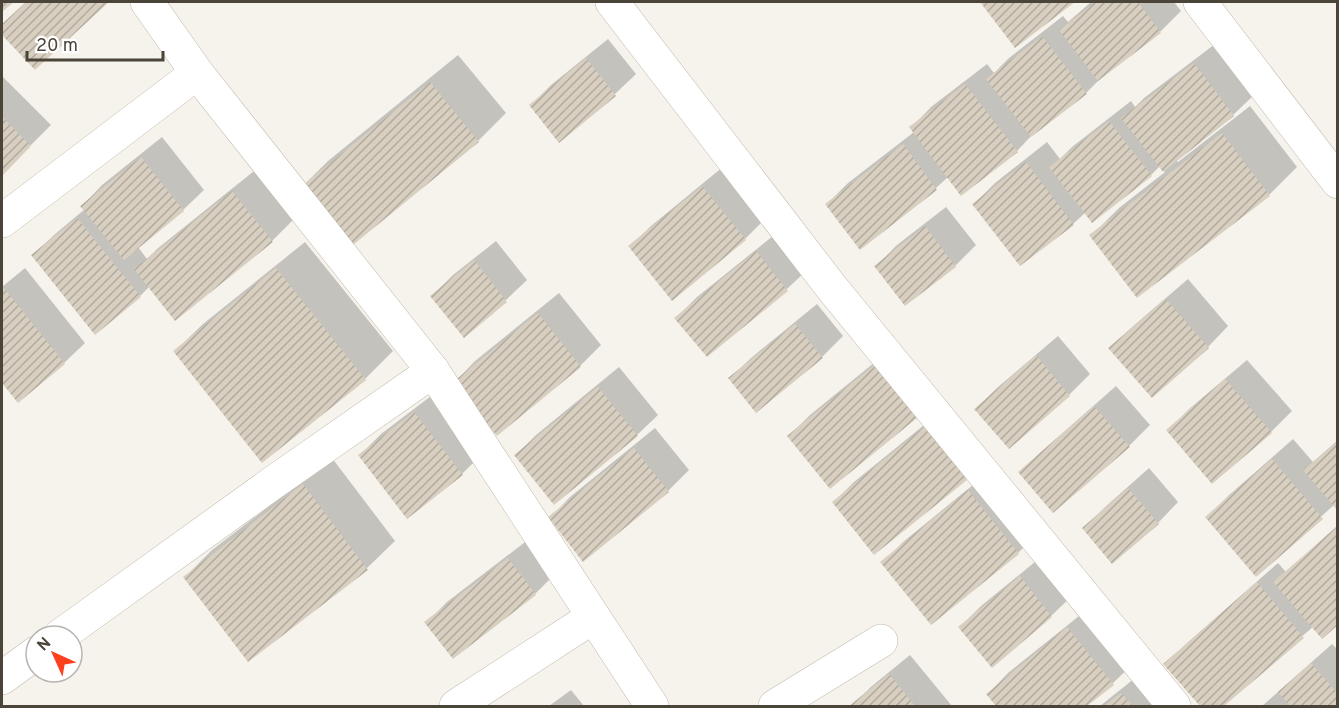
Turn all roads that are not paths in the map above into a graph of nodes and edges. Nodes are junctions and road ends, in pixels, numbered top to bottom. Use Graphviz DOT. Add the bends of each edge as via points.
graph roads {
  1 [pos="147,2"];
  2 [pos="612,2"];
  3 [pos="1200,2"];
  4 [pos="197,73"];
  5 [pos="1338,182"];
  6 [pos="2,221"];
  7 [pos="433,371"];
  8 [pos="593,617"];
  9 [pos="77,624"];
  10 [pos="882,641"];
  11 [pos="24,662"];
  12 [pos="2,678"];
  13 [pos="456,706"];
  14 [pos="652,706"];
  15 [pos="775,706"];
  16 [pos="1174,706"];
  1 -- 4 [label="street"];
  2 -- 16 [label="street" via="832,288"];
  3 -- 5 [label="street"];
  4 -- 6 [label="street"];
  4 -- 7 [label="street"];
  7 -- 8 [label="street"];
  7 -- 9 [label="street"];
  8 -- 13 [label="street"];
  8 -- 14 [label="street"];
  10 -- 15 [label="street"];
  11 -- 12 [label="street"];
}
